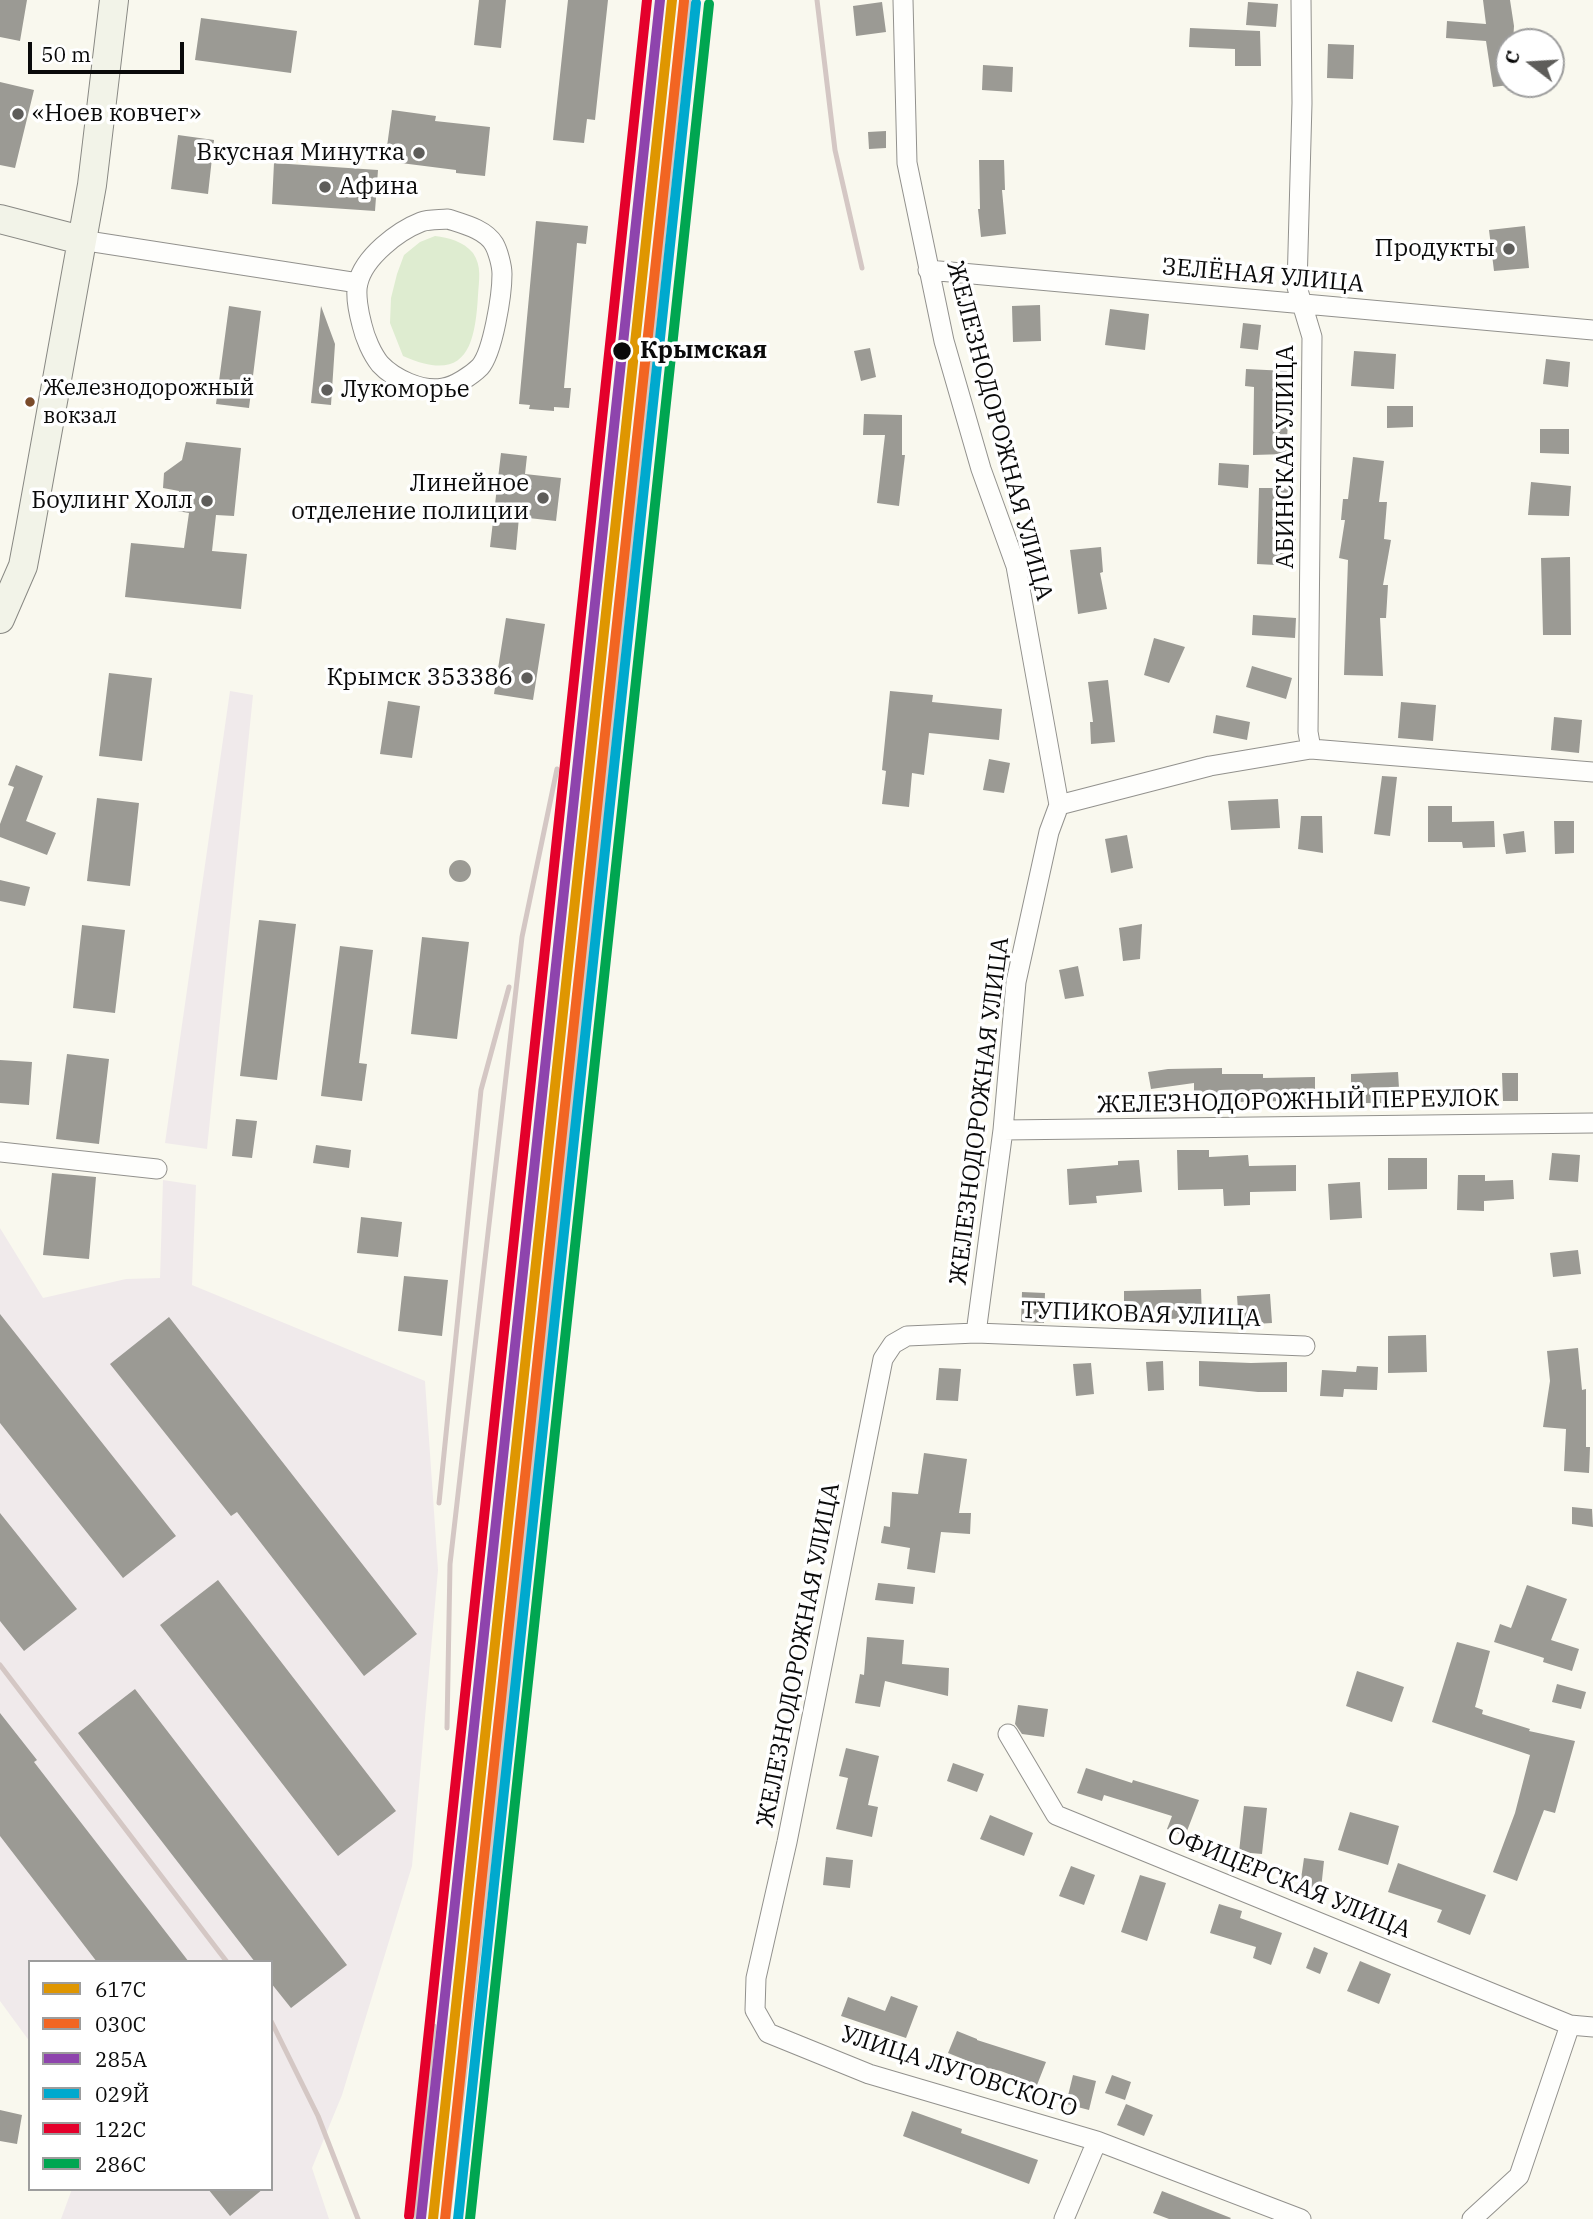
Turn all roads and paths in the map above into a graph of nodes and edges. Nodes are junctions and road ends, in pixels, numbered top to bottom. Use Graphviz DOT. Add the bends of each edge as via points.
graph roads {
  1 [pos="114,0"];
  2 [pos="902,0"];
  3 [pos="1301,0"];
  4 [pos="0,219"];
  5 [pos="81,240"];
  6 [pos="928,270"];
  7 [pos="358,283"];
  8 [pos="1304,303"];
  9 [pos="1593,330"];
  10 [pos="0,619"];
  11 [pos="1311,749"];
  12 [pos="1593,772"];
  13 [pos="1059,805"];
  14 [pos="1593,1123"];
  15 [pos="1003,1130"];
  16 [pos="0,1152"];
  17 [pos="157,1169"];
  18 [pos="976,1333"];
  19 [pos="1305,1346"];
  20 [pos="1008,1734"];
  21 [pos="1570,2025"];
  22 [pos="1593,2027"];
  23 [pos="768,2033"];
  24 [pos="1097,2141"];
  25 [pos="1063,2219"];
  26 [pos="1301,2219"];
  27 [pos="1472,2219"];
  1 -- 5 [label="main road" via="92,186"];
  2 -- 6 [label="street, ЖЕЛЕЗНОДОРОЖНАЯ УЛИЦА" via="907,163"];
  3 -- 8 [label="street, АБИНСКАЯ УЛИЦА" via="1297,287"];
  4 -- 5 [label="main road"];
  5 -- 7 [label="street"];
  5 -- 10 [label="main road" via="23,566"];
  6 -- 8 [label="street, ЗЕЛЁНАЯ УЛИЦА"];
  6 -- 13 [label="street, ЖЕЛЕЗНОДОРОЖНАЯ УЛИЦА" via="981,469 1016,566"];
  7 -- 7 [label="street" via="362,325 373,352 397,377 413,385 443,388 481,366 498,311 502,271 493,242 473,227 448,219 423,221 384,244"];
  8 -- 9 [label="street, ЗЕЛЁНАЯ УЛИЦА"];
  8 -- 11 [label="street, АБИНСКАЯ УЛИЦА" via="1312,337"];
  11 -- 12 [label="street"];
  11 -- 13 [label="street" via="1210,766"];
  13 -- 15 [label="street, ЖЕЛЕЗНОДОРОЖНАЯ УЛИЦА" via="1048,832 1016,982"];
  14 -- 15 [label="street, ЖЕЛЕЗНОДОРОЖНЫЙ ПЕРЕУЛОК"];
  15 -- 18 [label="street, ЖЕЛЕЗНОДОРОЖНАЯ УЛИЦА"];
  16 -- 17 [label="street"];
  18 -- 19 [label="street, ТУПИКОВАЯ УЛИЦА"];
  18 -- 23 [label="street, ЖЕЛЕЗНОДОРОЖНАЯ УЛИЦА" via="907,1336 893,1344 883,1359 756,1978 755,2010"];
  20 -- 21 [label="street, ОФИЦЕРСКАЯ УЛИЦА" via="1056,1815"];
  21 -- 22 [label="street, ОФИЦЕРСКАЯ УЛИЦА"];
  21 -- 27 [label="street" via="1519,2176"];
  23 -- 24 [label="street, УЛИЦА ЛУГОВСКОГО" via="869,2074"];
  24 -- 25 [label="street, УЛИЦА ЛУГОВСКОГО"];
  24 -- 26 [label="street, УЛИЦА ЛУГОВСКОГО"];
}
